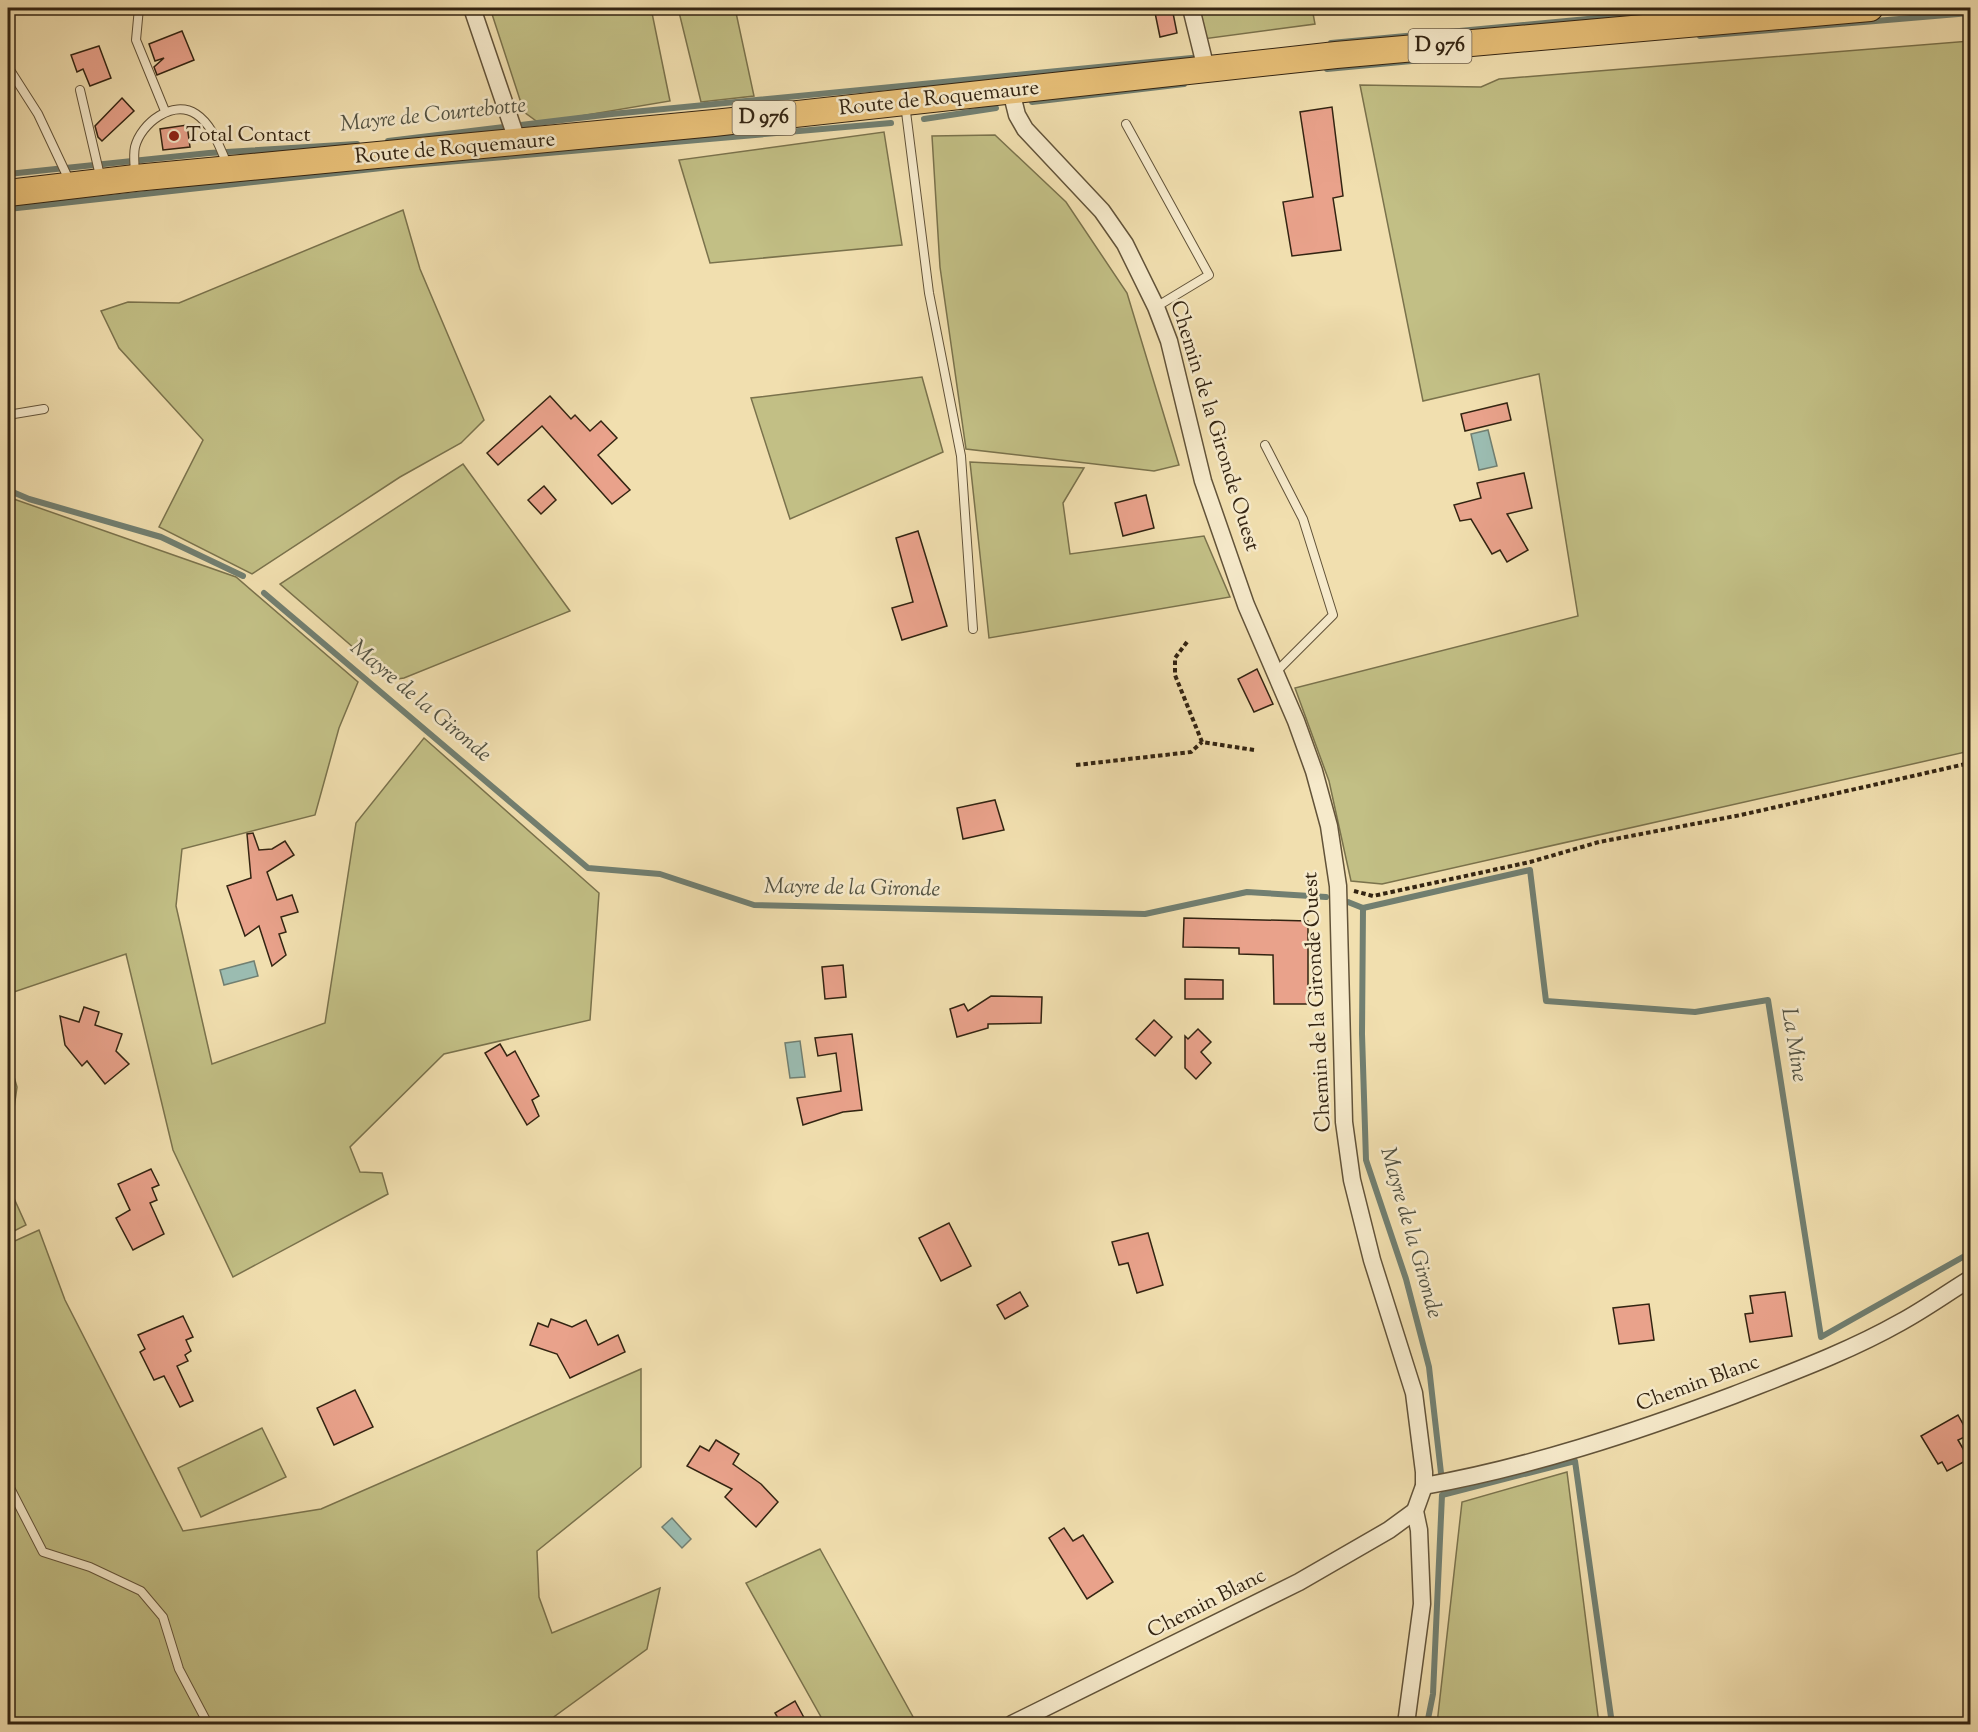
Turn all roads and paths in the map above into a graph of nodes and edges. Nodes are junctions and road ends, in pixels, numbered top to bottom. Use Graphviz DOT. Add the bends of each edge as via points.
graph roads {
  1 [pos="139,8"];
  2 [pos="472,8"];
  3 [pos="1191,8"];
  4 [pos="1870,8"];
  5 [pos="1748,13"];
  6 [pos="8,67"];
  7 [pos="1206,69"];
  8 [pos="80,90"];
  9 [pos="1011,90"];
  10 [pos="905,103"];
  11 [pos="165,111"];
  12 [pos="1126,124"];
  13 [pos="518,143"];
  14 [pos="229,169"];
  15 [pos="135,178"];
  16 [pos="102,181"];
  17 [pos="71,185"];
  18 [pos="8,193"];
  19 [pos="1156,306"];
  20 [pos="44,409"];
  21 [pos="8,415"];
  22 [pos="1266,445"];
  23 [pos="973,629"];
  24 [pos="1187,642"];
  25 [pos="1275,673"];
  26 [pos="1202,742"];
  27 [pos="1254,750"];
  28 [pos="1971,763"];
  29 [pos="1076,765"];
  30 [pos="1338,886"];
  31 [pos="1971,1279"];
  32 [pos="8,1484"];
  33 [pos="1424,1486"];
  34 [pos="1415,1511"];
  35 [pos="208,1725"];
  36 [pos="1012,1725"];
  37 [pos="1406,1725"];
  1 -- 11 [label="lane" via="136,40"];
  2 -- 13 [label="street"];
  3 -- 7 [label="street"];
  4 -- 5 [label="main road, Route de Roquemaure / D 976"];
  5 -- 7 [label="main road, Route de Roquemaure / D 976"];
  6 -- 17 [label="lane" via="38,114"];
  7 -- 9 [label="main road, Route de Roquemaure / D 976"];
  8 -- 16 [label="lane"];
  9 -- 10 [label="main road, Route de Roquemaure / D 976"];
  9 -- 19 [label="street, Chemin de la Gironde Ouest" via="1025,129 1102,212 1125,244"];
  10 -- 13 [label="main road, Route de Roquemaure / D 976"];
  10 -- 23 [label="lane" via="929,292 961,456"];
  11 -- 14 [label="lane" via="185,109 197,115 212,131"];
  11 -- 15 [label="lane" via="146,129 135,147"];
  12 -- 19 [label="lane" via="1209,275"];
  13 -- 14 [label="main road, Route de Roquemaure / D 976"];
  14 -- 15 [label="main road, Route de Roquemaure / D 976"];
  15 -- 16 [label="main road, Route de Roquemaure / D 976"];
  16 -- 17 [label="main road, Route de Roquemaure / D 976"];
  17 -- 18 [label="main road, Route de Roquemaure / D 976"];
  19 -- 25 [label="street, Chemin de la Gironde Ouest" via="1169,341 1203,481 1246,605"];
  20 -- 21 [label="lane"];
  22 -- 25 [label="lane" via="1303,519 1334,615"];
  24 -- 26 [label="path" via="1175,658 1175,675"];
  25 -- 30 [label="street, Chemin de la Gironde Ouest" via="1314,771 1329,826"];
  26 -- 27 [label="path"];
  26 -- 29 [label="path" via="1191,752"];
  28 -- 30 [label="path" via="1741,815 1599,842 1530,862 1372,896"];
  30 -- 33 [label="street, Chemin de la Gironde Ouest" via="1344,1122 1352,1180 1372,1260 1414,1394"];
  31 -- 33 [label="street, Chemin Blanc" via="1900,1323 1821,1362 1681,1415 1582,1448"];
  32 -- 35 [label="lane" via="43,1552 90,1567 141,1591 156,1608 163,1617 179,1669"];
  33 -- 34 [label="street, Chemin de la Gironde Ouest"];
  34 -- 36 [label="street, Chemin Blanc" via="1299,1582"];
  34 -- 37 [label="street, Chemin de la Gironde Ouest" via="1422,1604"];
}
